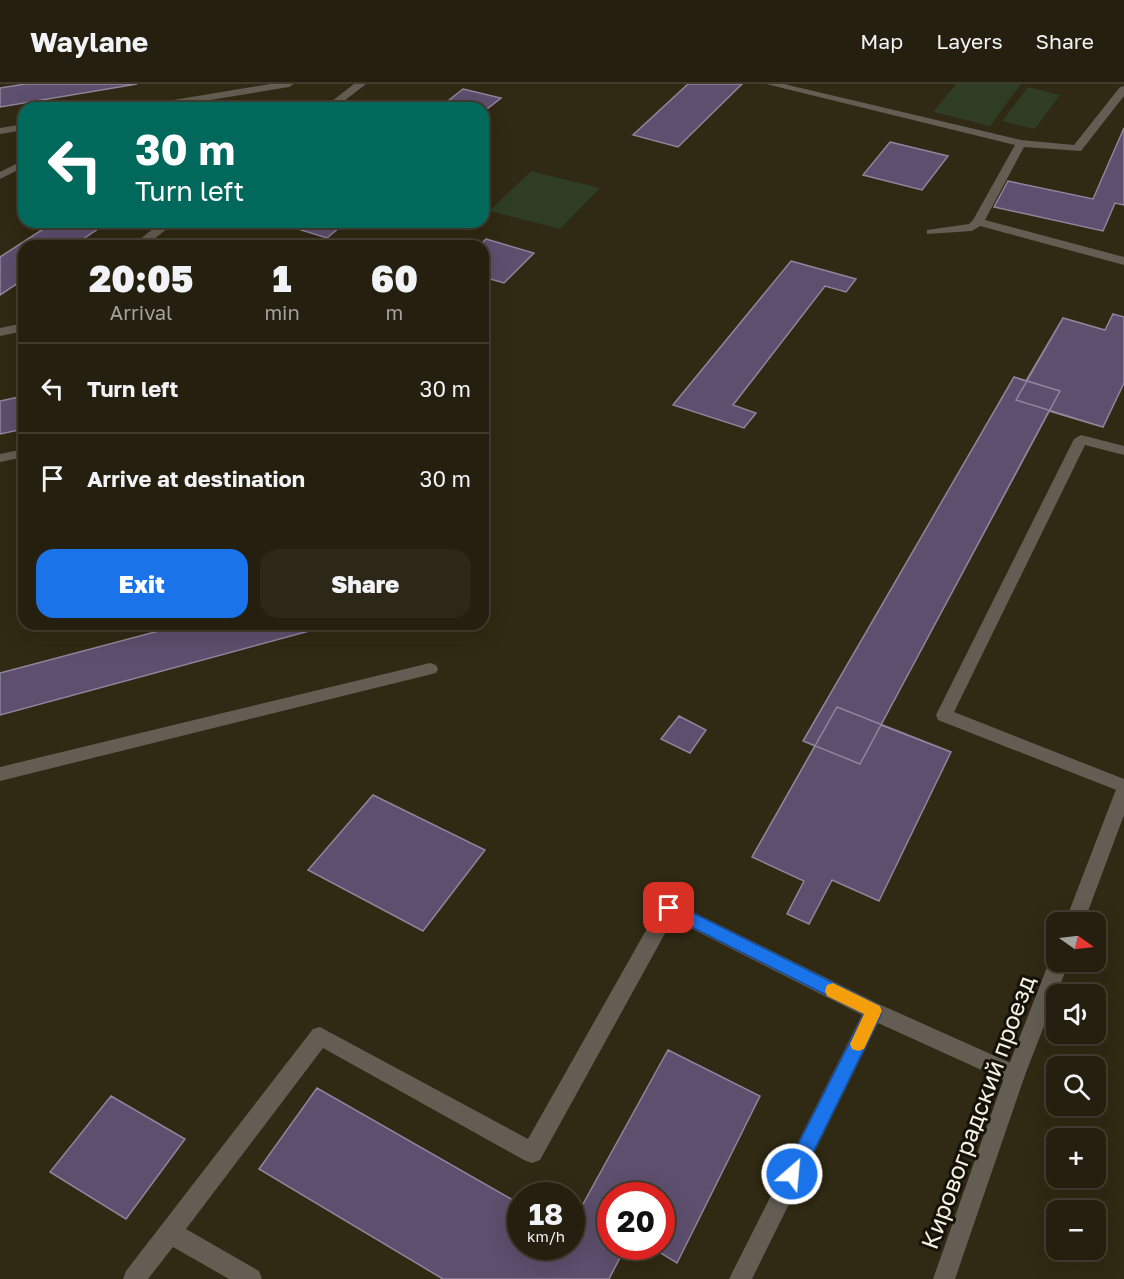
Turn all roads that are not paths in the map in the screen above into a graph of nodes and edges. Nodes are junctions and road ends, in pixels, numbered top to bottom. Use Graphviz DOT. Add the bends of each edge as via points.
graph roads {
  1 [pos="289,84"];
  2 [pos="361,84"];
  3 [pos="771,84"];
  4 [pos="1124,89"];
  5 [pos="180,102"];
  6 [pos="336,102"];
  7 [pos="18,129"];
  8 [pos="0,131"];
  9 [pos="1022,143"];
  10 [pos="18,166"];
  11 [pos="0,176"];
  12 [pos="978,222"];
  13 [pos="162,228"];
  14 [pos="931,232"];
  15 [pos="145,240"];
  16 [pos="1124,261"];
  17 [pos="18,330"];
  18 [pos="0,332"];
  19 [pos="1124,451"];
  20 [pos="18,454"];
  21 [pos="0,458"];
  22 [pos="430,669"];
  23 [pos="0,774"];
  24 [pos="1124,786"];
  25 [pos="1124,792"];
  26 [pos="1078,912"];
  27 [pos="1055,972"];
  28 [pos="874,1011"];
  29 [pos="1015,1075"];
  30 [pos="169,1232"];
  31 [pos="134,1279"];
  32 [pos="251,1279"];
  33 [pos="740,1279"];
  34 [pos="944,1279"];
  1 -- 5 [label="street"];
  2 -- 6 [label="street"];
  3 -- 9 [label="street"];
  4 -- 9 [label="street" via="1077,149"];
  7 -- 8 [label="street"];
  9 -- 12 [label="street"];
  10 -- 11 [label="street"];
  12 -- 14 [label="street" via="972,228"];
  12 -- 16 [label="street"];
  13 -- 15 [label="street"];
  17 -- 18 [label="street"];
  19 -- 24 [label="street" via="1081,439 944,715"];
  20 -- 21 [label="street"];
  22 -- 23 [label="street"];
  25 -- 26 [label="street"];
  27 -- 29 [label="street, Кировоградский проезд"];
  28 -- 29 [label="street"];
  28 -- 30 [label="street" via="669,908 532,1153 320,1036"];
  28 -- 33 [label="street"];
  29 -- 34 [label="street, Кировоградский проезд"];
  30 -- 31 [label="street"];
  30 -- 32 [label="street"];
}
